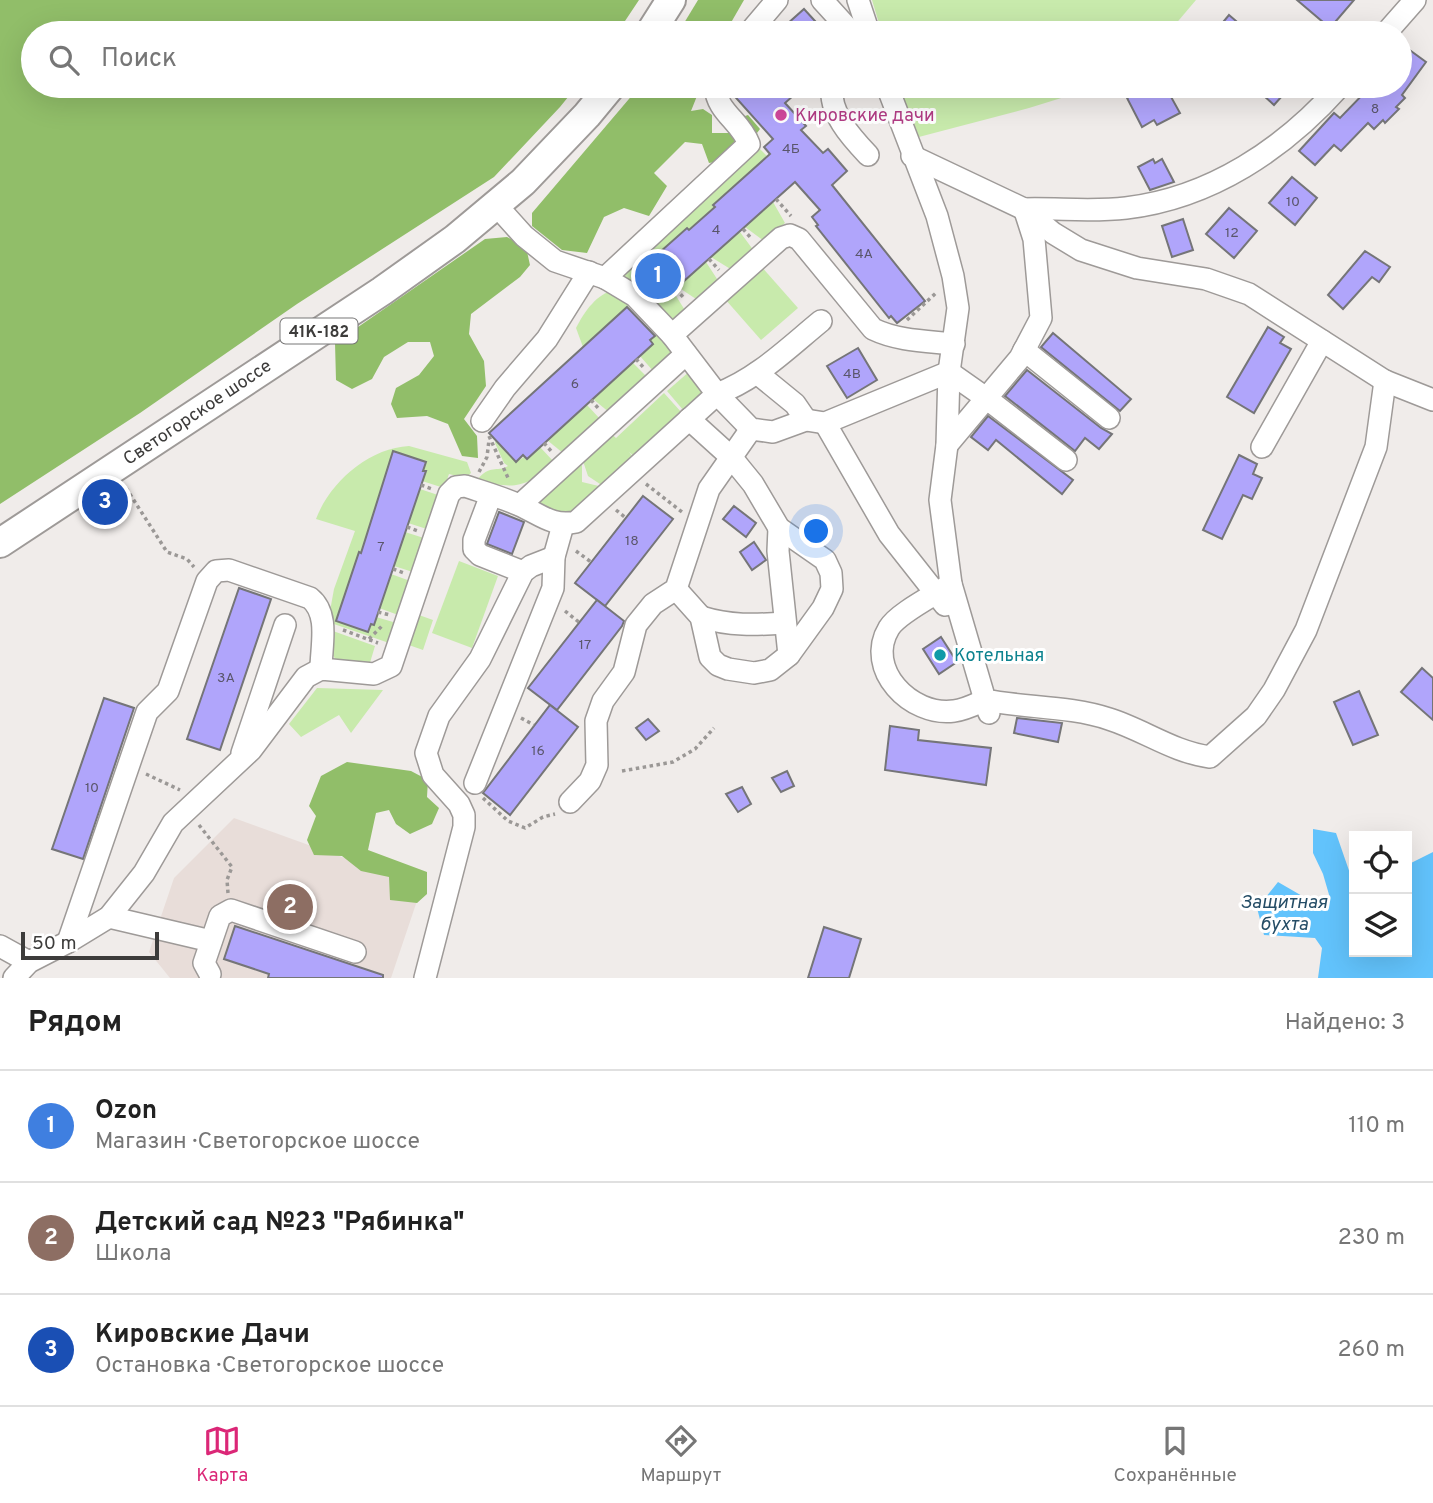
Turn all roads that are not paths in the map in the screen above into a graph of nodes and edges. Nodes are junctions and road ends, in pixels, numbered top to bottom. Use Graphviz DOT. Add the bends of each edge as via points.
graph roads {
  1 [pos="671,0"];
  2 [pos="777,0"];
  3 [pos="822,0"];
  4 [pos="858,0"];
  5 [pos="1415,0"];
  6 [pos="658,21"];
  7 [pos="759,21"];
  8 [pos="849,21"];
  9 [pos="862,21"];
  10 [pos="1397,21"];
  11 [pos="601,98"];
  12 [pos="716,98"];
  13 [pos="832,98"];
  14 [pos="891,98"];
  15 [pos="1329,98"];
  16 [pos="868,155"];
  17 [pos="912,156"];
  18 [pos="496,205"];
  19 [pos="1024,209"];
  20 [pos="597,275"];
  21 [pos="821,321"];
  22 [pos="671,335"];
  23 [pos="1322,341"];
  24 [pos="954,344"];
  25 [pos="1024,350"];
  26 [pos="686,354"];
  27 [pos="949,372"];
  28 [pos="757,373"];
  29 [pos="1385,381"];
  30 [pos="717,394"];
  31 [pos="986,398"];
  32 [pos="1433,400"];
  33 [pos="1109,418"];
  34 [pos="690,419"];
  35 [pos="816,422"];
  36 [pos="486,429"];
  37 [pos="751,429"];
  38 [pos="947,445"];
  39 [pos="1262,447"];
  40 [pos="731,457"];
  41 [pos="1066,460"];
  42 [pos="491,495"];
  43 [pos="520,505"];
  44 [pos="563,525"];
  45 [pos="779,528"];
  46 [pos="0,543"];
  47 [pos="554,557"];
  48 [pos="523,572"];
  49 [pos="676,589"];
  50 [pos="944,589"];
  51 [pos="701,617"];
  52 [pos="784,623"];
  53 [pos="285,625"];
  54 [pos="789,654"];
  55 [pos="272,665"];
  56 [pos="314,673"];
  57 [pos="988,708"];
  58 [pos="238,763"];
  59 [pos="479,790"];
  60 [pos="570,802"];
  61 [pos="109,917"];
  62 [pos="211,941"];
  63 [pos="68,942"];
  64 [pos="0,946"];
  65 [pos="355,952"];
  66 [pos="29,962"];
  67 [pos="210,974"];
  68 [pos="14,978"];
  69 [pos="425,978"];
  1 -- 6 [label="main road"];
  2 -- 7 [label="street"];
  3 -- 8 [label="street"];
  4 -- 9 [label="street"];
  5 -- 10 [label="street"];
  11 -- 18 [label="main road, Светогорское шоссе / 41К-182"];
  12 -- 20 [label="street" via="750,144"];
  13 -- 16 [label="street" via="844,130"];
  14 -- 17 [label="street"];
  15 -- 19 [label="street" via="1280,144 1212,185 1186,195 1125,208"];
  17 -- 19 [label="street"];
  17 -- 24 [label="street" via="937,216 953,275 958,309"];
  18 -- 20 [label="street" via="555,261"];
  18 -- 46 [label="main road, Светогорское шоссе / 41К-182" via="382,291"];
  19 -- 23 [label="street" via="1081,250 1137,268 1206,279 1249,295"];
  19 -- 25 [label="street" via="1034,239 1041,318"];
  20 -- 22 [label="street" via="635,296"];
  20 -- 36 [label="street" via="505,388"];
  21 -- 28 [label="street"];
  22 -- 24 [label="street" via="790,235 799,239 873,328 907,340"];
  22 -- 26 [label="street"];
  23 -- 29 [label="street"];
  23 -- 39 [label="street"];
  24 -- 27 [label="street"];
  25 -- 31 [label="street"];
  25 -- 33 [label="street"];
  26 -- 30 [label="street"];
  26 -- 43 [label="street"];
  27 -- 31 [label="street"];
  27 -- 35 [label="street"];
  27 -- 38 [label="street"];
  28 -- 30 [label="street"];
  28 -- 35 [label="street"];
  29 -- 32 [label="street"];
  29 -- 57 [label="street" via="1376,447 1306,630 1255,716 1210,757 1194,755 1108,718"];
  30 -- 34 [label="street"];
  30 -- 37 [label="street"];
  31 -- 38 [label="street"];
  31 -- 41 [label="street"];
  34 -- 40 [label="street"];
  34 -- 44 [label="street" via="576,522"];
  35 -- 37 [label="street" via="773,432"];
  35 -- 50 [label="street" via="889,534"];
  37 -- 40 [label="street"];
  38 -- 50 [label="street" via="940,500"];
  40 -- 45 [label="street"];
  40 -- 49 [label="street" via="709,489"];
  42 -- 43 [label="street"];
  42 -- 48 [label="street" via="474,549"];
  42 -- 56 [label="street" via="465,486 449,494 391,666 374,674"];
  43 -- 44 [label="street"];
  44 -- 47 [label="street"];
  45 -- 52 [label="street"];
  45 -- 54 [label="street" via="825,560 831,573 832,589 823,608"];
  47 -- 48 [label="street"];
  47 -- 59 [label="street" via="553,588"];
  48 -- 69 [label="street" via="480,659 439,716 426,752 433,775 459,804 464,827"];
  49 -- 51 [label="street"];
  49 -- 60 [label="street" via="653,604 636,625 624,672 603,701 596,720 597,765 590,781"];
  50 -- 57 [label="street" via="963,627"];
  50 -- 57 [label="street" via="899,616 882,645 882,662 889,678 915,705 955,712"];
  51 -- 52 [label="street" via="743,625"];
  51 -- 54 [label="street" via="710,657 718,665 754,673 770,670"];
  52 -- 54 [label="street"];
  53 -- 55 [label="street"];
  55 -- 56 [label="street"];
  55 -- 58 [label="street"];
  56 -- 58 [label="street"];
  56 -- 63 [label="street" via="322,624 318,604 229,570 216,571 208,581 169,691 147,712"];
  58 -- 61 [label="street" via="173,824 144,873"];
  61 -- 62 [label="street"];
  61 -- 63 [label="street"];
  62 -- 65 [label="street" via="219,916 231,910"];
  62 -- 67 [label="street" via="204,962"];
  63 -- 66 [label="street"];
  64 -- 66 [label="street"];
  66 -- 68 [label="street"];
}
